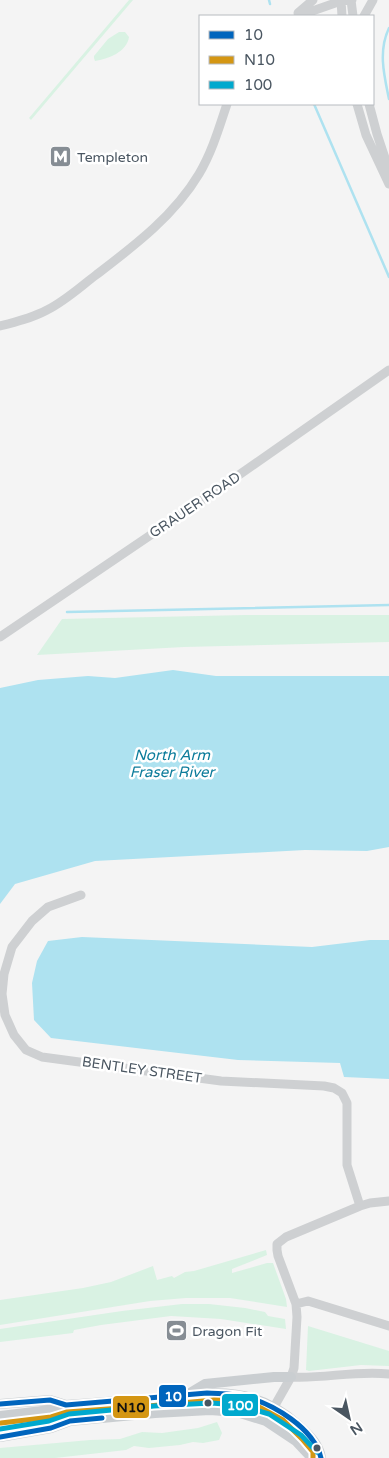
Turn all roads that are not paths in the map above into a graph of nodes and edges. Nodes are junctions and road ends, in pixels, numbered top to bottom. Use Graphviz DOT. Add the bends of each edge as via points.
graph roads {
  1 [pos="313,0"];
  2 [pos="341,0"];
  3 [pos="352,0"];
  4 [pos="373,0"];
  5 [pos="297,15"];
  6 [pos="299,15"];
  7 [pos="342,15"];
  8 [pos="353,15"];
  9 [pos="365,15"];
  10 [pos="227,105"];
  11 [pos="357,105"];
  12 [pos="369,105"];
  13 [pos="389,170"];
  14 [pos="389,184"];
  15 [pos="0,326"];
  16 [pos="389,370"];
  17 [pos="0,637"];
  18 [pos="81,895"];
  19 [pos="389,1201"];
  20 [pos="360,1206"];
  21 [pos="296,1304"];
  22 [pos="389,1326"];
  23 [pos="389,1374"];
  24 [pos="291,1377"];
  25 [pos="186,1394"];
  26 [pos="0,1404"];
  27 [pos="66,1405"];
  28 [pos="274,1407"];
  29 [pos="0,1416"];
  30 [pos="266,1420"];
  31 [pos="70,1421"];
  32 [pos="0,1427"];
  33 [pos="0,1437"];
  34 [pos="313,1458"];
  35 [pos="321,1458"];
  1 -- 5 [label="street"];
  2 -- 3 [label="street"];
  2 -- 6 [label="street"];
  2 -- 7 [label="street"];
  3 -- 8 [label="street"];
  4 -- 9 [label="street"];
  10 -- 15 [label="street" via="207,161 190,188 162,221 62,302 31,318"];
  11 -- 14 [label="street" via="366,135"];
  12 -- 13 [label="street"];
  16 -- 17 [label="street, GRAUER ROAD"];
  18 -- 20 [label="street, BENTLEY STREET" via="42,911 12,947 2,983 5,1015 14,1035 26,1050 42,1057 221,1081 334,1088 348,1103 347,1165"];
  19 -- 20 [label="street"];
  20 -- 21 [label="street" via="278,1242 277,1250"];
  21 -- 22 [label="street" via="308,1301"];
  21 -- 24 [label="street"];
  23 -- 24 [label="street"];
  24 -- 25 [label="main road" via="205,1384"];
  24 -- 28 [label="street"];
  25 -- 27 [label="main road"];
  25 -- 28 [label="main road" via="241,1394"];
  26 -- 27 [label="main road" via="50,1400"];
  27 -- 29 [label="main road"];
  28 -- 30 [label="street"];
  28 -- 35 [label="main road" via="287,1414 308,1434 320,1449"];
  30 -- 31 [label="main road" via="237,1412 210,1410"];
  30 -- 34 [label="main road" via="296,1441"];
  31 -- 32 [label="main road"];
  31 -- 33 [label="main road" via="51,1428"];
}
